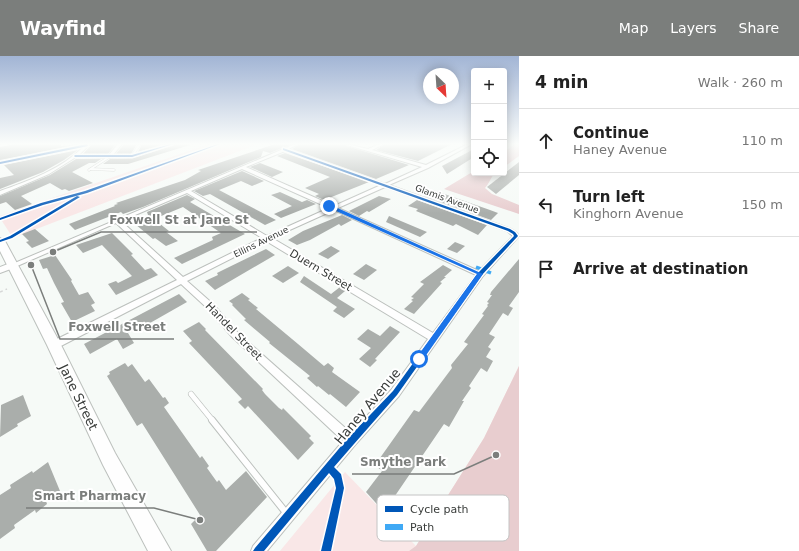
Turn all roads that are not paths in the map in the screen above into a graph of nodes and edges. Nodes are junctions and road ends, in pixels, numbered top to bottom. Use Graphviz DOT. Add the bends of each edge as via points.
graph roads {
  1 [pos="55,167"];
  2 [pos="94,167"];
  3 [pos="242,167"];
  4 [pos="335,167"];
  5 [pos="426,167"];
  6 [pos="114,170"];
  7 [pos="385,185"];
  8 [pos="188,191"];
  9 [pos="0,193"];
  10 [pos="333,208"];
  11 [pos="117,221"];
  12 [pos="514,233"];
  13 [pos="267,238"];
  14 [pos="1,244"];
  15 [pos="6,267"];
  16 [pos="480,274"];
  17 [pos="181,280"];
  18 [pos="433,338"];
  19 [pos="54,345"];
  20 [pos="191,394"];
  21 [pos="350,441"];
  22 [pos="289,515"];
  23 [pos="160,551"];
  24 [pos="258,551"];
  1 -- 9 [label="street"];
  2 -- 6 [label="lane" via="90,170"];
  3 -- 8 [label="street"];
  3 -- 10 [label="street"];
  4 -- 7 [label="street, Glamis Avenue"];
  5 -- 7 [label="street, Ellins Avenue"];
  7 -- 10 [label="street, Ellins Avenue"];
  7 -- 12 [label="street, Glamis Avenue"];
  8 -- 11 [label="street"];
  8 -- 13 [label="street, Duern Street"];
  10 -- 13 [label="street, Ellins Avenue"];
  10 -- 16 [label="street"];
  11 -- 15 [label="street"];
  11 -- 17 [label="street, Handel Street"];
  12 -- 16 [label="street, Haney Avenue" via="516,236"];
  13 -- 17 [label="street, Ellins Avenue"];
  13 -- 18 [label="street, Duern Street"];
  14 -- 15 [label="main road, Jane Street"];
  15 -- 19 [label="main road, Jane Street"];
  16 -- 18 [label="street, Haney Avenue"];
  17 -- 19 [label="street, Ellins Avenue"];
  17 -- 21 [label="street, Handel Street" via="210,306 235,335"];
  18 -- 21 [label="street, Haney Avenue" via="395,393"];
  19 -- 23 [label="main road, Jane Street" via="109,459"];
  20 -- 22 [label="lane"];
  21 -- 22 [label="street, Haney Avenue"];
  22 -- 24 [label="street, Haney Avenue"];
}
